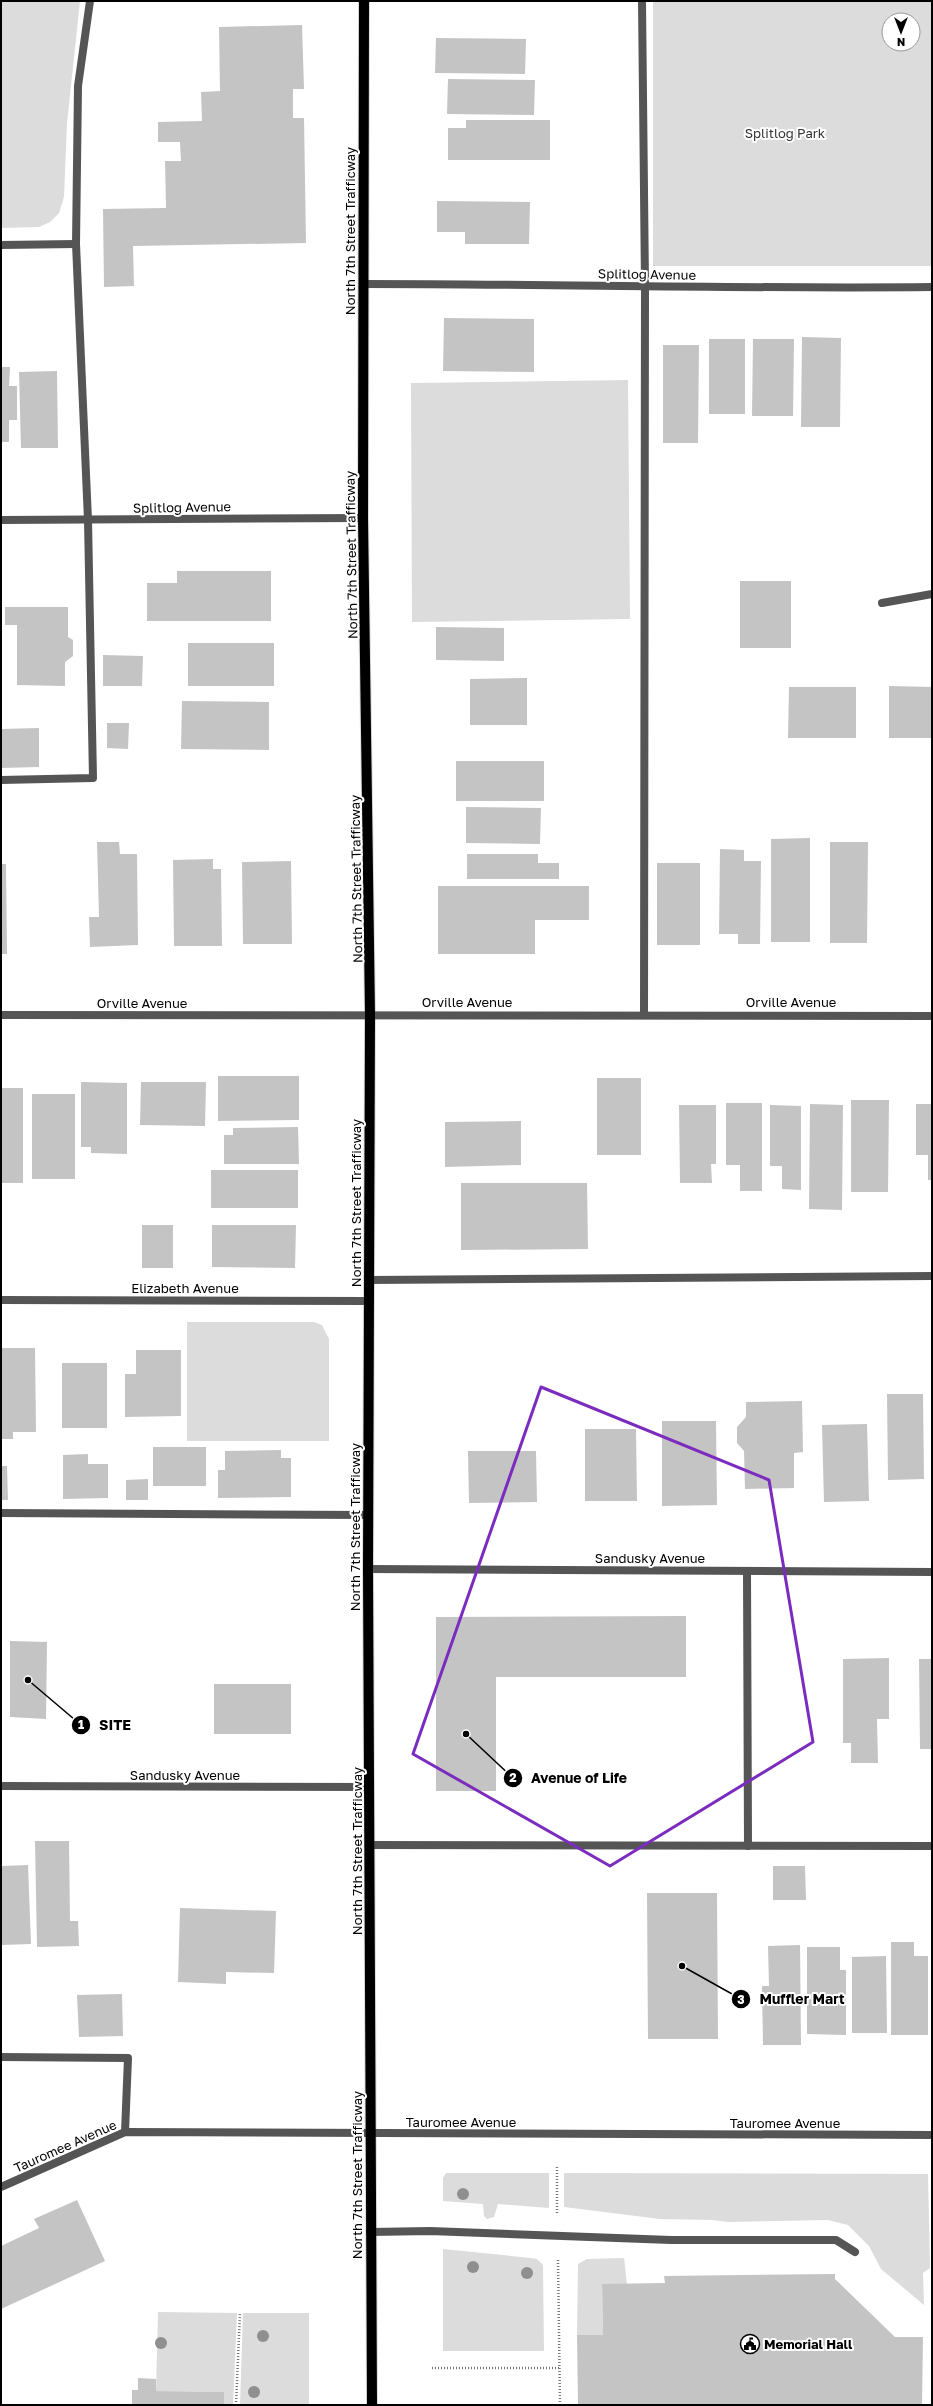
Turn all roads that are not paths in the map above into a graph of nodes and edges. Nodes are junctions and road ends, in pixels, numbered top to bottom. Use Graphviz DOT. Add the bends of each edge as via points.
graph roads {
  1 [pos="90,1"];
  2 [pos="364,1"];
  3 [pos="642,1"];
  4 [pos="76,244"];
  5 [pos="1,245"];
  6 [pos="362,284"];
  7 [pos="645,285"];
  8 [pos="932,287"];
  9 [pos="363,518"];
  10 [pos="1,520"];
  11 [pos="88,520"];
  12 [pos="932,594"];
  13 [pos="882,603"];
  14 [pos="1,780"];
  15 [pos="370,1014"];
  16 [pos="644,1014"];
  17 [pos="1,1015"];
  18 [pos="932,1016"];
  19 [pos="932,1276"];
  20 [pos="369,1280"];
  21 [pos="1,1300"];
  22 [pos="369,1301"];
  23 [pos="1,1513"];
  24 [pos="368,1515"];
  25 [pos="368,1569"];
  26 [pos="747,1571"];
  27 [pos="932,1572"];
  28 [pos="1,1786"];
  29 [pos="370,1787"];
  30 [pos="370,1846"];
  31 [pos="748,1846"];
  32 [pos="932,1846"];
  33 [pos="1,2057"];
  34 [pos="125,2132"];
  35 [pos="370,2134"];
  36 [pos="932,2135"];
  37 [pos="1,2187"];
  38 [pos="370,2232"];
  39 [pos="855,2252"];
  40 [pos="372,2405"];
  1 -- 4 [label="street" via="78,86"];
  2 -- 6 [label="main road, North 7th Street Trafficway"];
  3 -- 7 [label="street"];
  4 -- 5 [label="street"];
  4 -- 11 [label="street"];
  6 -- 7 [label="street, Splitlog Avenue"];
  6 -- 9 [label="main road, North 7th Street Trafficway"];
  7 -- 8 [label="street, Splitlog Avenue" via="782,289"];
  7 -- 16 [label="street"];
  9 -- 11 [label="street, Splitlog Avenue"];
  9 -- 15 [label="main road, North 7th Street Trafficway"];
  10 -- 11 [label="street, Splitlog Avenue"];
  11 -- 14 [label="street" via="93,778"];
  12 -- 13 [label="street"];
  15 -- 16 [label="street, Orville Avenue"];
  15 -- 17 [label="street, Orville Avenue"];
  15 -- 20 [label="main road, North 7th Street Trafficway"];
  16 -- 18 [label="street, Orville Avenue"];
  19 -- 20 [label="street"];
  20 -- 22 [label="main road, North 7th Street Trafficway"];
  21 -- 22 [label="street, Elizabeth Avenue"];
  22 -- 24 [label="main road, North 7th Street Trafficway"];
  23 -- 24 [label="street"];
  24 -- 25 [label="main road, North 7th Street Trafficway"];
  25 -- 26 [label="street, Sandusky Avenue"];
  25 -- 29 [label="main road, North 7th Street Trafficway"];
  26 -- 27 [label="street, Sandusky Avenue"];
  26 -- 31 [label="street"];
  28 -- 29 [label="street, Sandusky Avenue"];
  29 -- 30 [label="main road, North 7th Street Trafficway"];
  30 -- 31 [label="street"];
  30 -- 35 [label="main road, North 7th Street Trafficway"];
  31 -- 32 [label="street"];
  33 -- 34 [label="street" via="128,2058"];
  34 -- 35 [label="street, Tauromee Avenue"];
  34 -- 37 [label="street, Tauromee Avenue"];
  35 -- 36 [label="street, Tauromee Avenue"];
  35 -- 38 [label="main road, North 7th Street Trafficway"];
  38 -- 39 [label="street" via="558,2234 670,2240 836,2240"];
  38 -- 40 [label="main road, North 7th Street Trafficway"];
}
